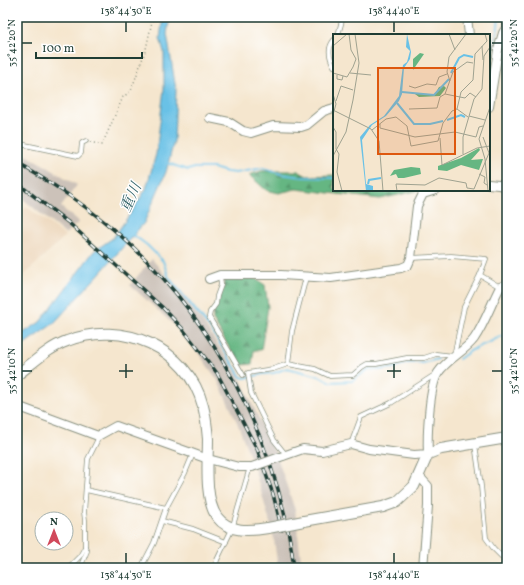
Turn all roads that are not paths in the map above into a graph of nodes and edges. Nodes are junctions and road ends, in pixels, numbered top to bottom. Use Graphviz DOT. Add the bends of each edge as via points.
graph roads {
  1 [pos="343,17"];
  2 [pos="467,17"];
  3 [pos="507,26"];
  4 [pos="338,34"];
  5 [pos="469,34"];
  6 [pos="333,42"];
  7 [pos="333,64"];
  8 [pos="490,86"];
  9 [pos="490,102"];
  10 [pos="333,108"];
  11 [pos="210,118"];
  12 [pos="86,142"];
  13 [pos="17,145"];
  14 [pos="490,184"];
  15 [pos="507,186"];
  16 [pos="433,191"];
  17 [pos="411,258"];
  18 [pos="480,275"];
  19 [pos="220,276"];
  20 [pos="306,276"];
  21 [pos="209,279"];
  22 [pos="503,286"];
  23 [pos="454,356"];
  24 [pos="288,364"];
  25 [pos="438,373"];
  26 [pos="244,375"];
  27 [pos="17,376"];
  28 [pos="17,406"];
  29 [pos="98,436"];
  30 [pos="507,438"];
  31 [pos="475,443"];
  32 [pos="351,444"];
  33 [pos="193,454"];
  34 [pos="428,454"];
  35 [pos="285,456"];
  36 [pos="208,459"];
  37 [pos="251,467"];
  38 [pos="418,475"];
  39 [pos="86,490"];
  40 [pos="166,508"];
  41 [pos="162,521"];
  42 [pos="232,528"];
  43 [pos="226,542"];
  44 [pos="85,547"];
  45 [pos="507,562"];
  46 [pos="68,568"];
  47 [pos="80,568"];
  48 [pos="141,568"];
  49 [pos="215,568"];
  50 [pos="423,568"];
  1 -- 4 [label="lane"];
  2 -- 5 [label="street"];
  3 -- 8 [label="street" via="498,50"];
  6 -- 7 [label="lane" via="329,54"];
  8 -- 9 [label="street"];
  10 -- 11 [label="street" via="324,111 301,127 273,126 251,133 229,122"];
  12 -- 13 [label="lane" via="82,144 78,156"];
  14 -- 15 [label="street"];
  16 -- 17 [label="street" via="423,194 417,206"];
  17 -- 18 [label="lane" via="450,256 486,259"];
  17 -- 20 [label="street" via="408,265 401,268 330,278"];
  18 -- 22 [label="lane"];
  18 -- 23 [label="lane" via="464,307"];
  19 -- 20 [label="street"];
  19 -- 21 [label="street"];
  19 -- 26 [label="lane" via="221,285 216,304 209,317"];
  20 -- 24 [label="lane" via="292,330"];
  22 -- 23 [label="street" via="473,340"];
  23 -- 24 [label="lane" via="436,354 424,358 367,364 354,376 330,376 315,369"];
  23 -- 25 [label="street"];
  24 -- 35 [label="lane" via="248,373 251,393 274,440"];
  25 -- 32 [label="lane" via="391,403 361,417"];
  25 -- 34 [label="street" via="433,387 427,437"];
  27 -- 36 [label="street" via="56,346 78,337 105,333 120,334 147,342 164,352 182,368 198,392 206,424"];
  28 -- 29 [label="street"];
  29 -- 33 [label="street" via="116,426"];
  29 -- 39 [label="lane" via="88,459"];
  30 -- 31 [label="street"];
  31 -- 34 [label="street"];
  31 -- 45 [label="lane" via="486,538"];
  32 -- 34 [label="street" via="414,455"];
  32 -- 35 [label="street" via="322,451 304,449"];
  33 -- 36 [label="street"];
  33 -- 40 [label="lane"];
  34 -- 38 [label="street"];
  35 -- 37 [label="street, bridge"];
  36 -- 37 [label="street" via="239,467"];
  36 -- 42 [label="street" via="214,510 222,522"];
  37 -- 42 [label="lane"];
  38 -- 42 [label="street, bridge" via="414,486 397,502 383,507 256,530"];
  38 -- 50 [label="street" via="428,486"];
  39 -- 40 [label="lane"];
  39 -- 44 [label="lane"];
  40 -- 41 [label="lane"];
  41 -- 43 [label="lane" via="193,529"];
  41 -- 48 [label="lane"];
  42 -- 43 [label="lane"];
  43 -- 49 [label="lane"];
  44 -- 46 [label="lane"];
  44 -- 47 [label="lane" via="87,551"];
}
